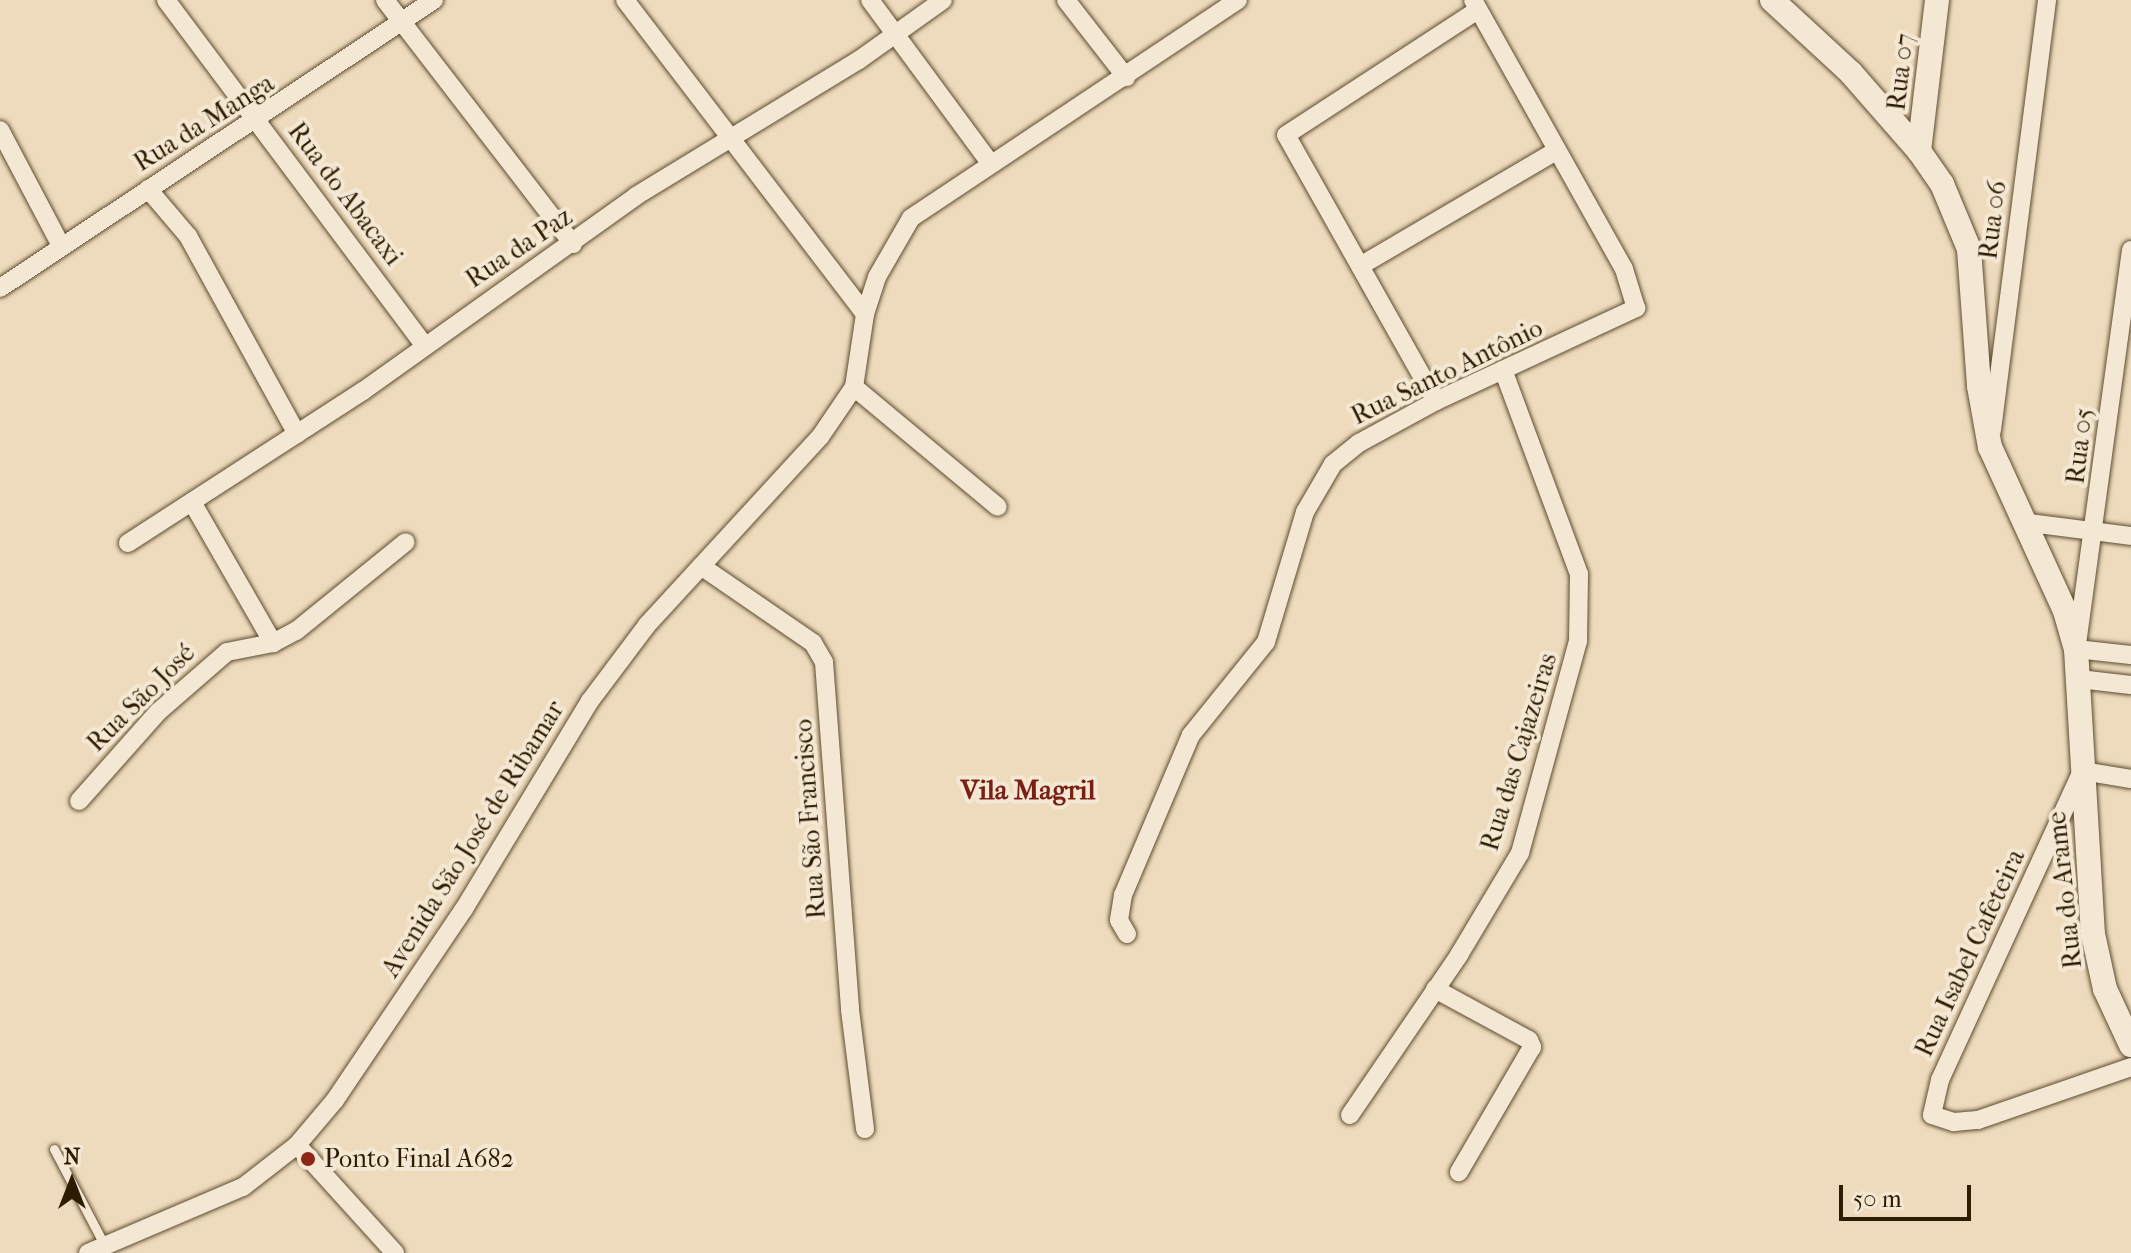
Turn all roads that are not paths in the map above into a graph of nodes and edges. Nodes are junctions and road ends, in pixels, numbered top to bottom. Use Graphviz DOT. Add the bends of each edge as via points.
graph roads {
  1 [pos="166,0"];
  2 [pos="385,0"];
  3 [pos="434,0"];
  4 [pos="625,0"];
  5 [pos="870,0"];
  6 [pos="943,0"];
  7 [pos="1066,0"];
  8 [pos="1238,0"];
  9 [pos="1772,0"];
  10 [pos="1937,0"];
  11 [pos="2047,0"];
  12 [pos="1475,5"];
  13 [pos="402,23"];
  14 [pos="895,34"];
  15 [pos="1126,77"];
  16 [pos="257,121"];
  17 [pos="0,130"];
  18 [pos="728,140"];
  19 [pos="1556,151"];
  20 [pos="1919,151"];
  21 [pos="990,163"];
  22 [pos="148,189"];
  23 [pos="60,244"];
  24 [pos="573,244"];
  25 [pos="2131,250"];
  26 [pos="1360,266"];
  27 [pos="0,288"];
  28 [pos="865,314"];
  29 [pos="423,344"];
  30 [pos="1503,370"];
  31 [pos="854,387"];
  32 [pos="1436,401"];
  33 [pos="297,434"];
  34 [pos="1990,447"];
  35 [pos="192,502"];
  36 [pos="998,507"];
  37 [pos="2022,522"];
  38 [pos="2095,531"];
  39 [pos="2131,536"];
  40 [pos="406,542"];
  41 [pos="128,543"];
  42 [pos="701,566"];
  43 [pos="273,643"];
  44 [pos="2076,649"];
  45 [pos="2131,655"];
  46 [pos="2079,679"];
  47 [pos="2131,685"];
  48 [pos="2082,771"];
  49 [pos="2131,779"];
  50 [pos="79,801"];
  51 [pos="1127,934"];
  52 [pos="1435,989"];
  53 [pos="2131,1045"];
  54 [pos="2131,1067"];
  55 [pos="1350,1115"];
  56 [pos="865,1129"];
  57 [pos="297,1145"];
  58 [pos="54,1149"];
  59 [pos="1459,1172"];
  60 [pos="96,1250"];
  61 [pos="395,1253"];
  1 -- 16 [label="street, Rua do Abacaxi"];
  2 -- 13 [label="street"];
  3 -- 13 [label="street, Rua da Manga"];
  4 -- 18 [label="street"];
  5 -- 14 [label="street"];
  6 -- 14 [label="street, Rua da Paz"];
  7 -- 15 [label="street"];
  8 -- 15 [label="street, Avenida São José de Ribamar"];
  9 -- 20 [label="main road, Rua do Arame" via="1851,73"];
  10 -- 20 [label="main road, Rua 07"];
  11 -- 34 [label="street, Rua 06"];
  12 -- 19 [label="street"];
  12 -- 26 [label="street" via="1286,135"];
  13 -- 16 [label="street, Rua da Manga"];
  13 -- 24 [label="street"];
  14 -- 18 [label="street, Rua da Paz"];
  14 -- 21 [label="street"];
  15 -- 21 [label="street, Avenida São José de Ribamar"];
  16 -- 22 [label="street, Rua da Manga"];
  16 -- 29 [label="street, Rua do Abacaxi"];
  17 -- 23 [label="street"];
  18 -- 24 [label="street, Rua da Paz" via="636,196"];
  18 -- 28 [label="street"];
  19 -- 26 [label="street"];
  19 -- 30 [label="street, Rua Santo Antônio" via="1638,301 1631,314"];
  20 -- 34 [label="main road, Rua do Arame" via="1942,184 1969,249 1976,283 1979,386"];
  21 -- 28 [label="street, Avenida São José de Ribamar" via="911,218 887,253"];
  22 -- 23 [label="street, Rua da Manga"];
  22 -- 33 [label="street" via="188,236"];
  23 -- 27 [label="street, Rua da Manga"];
  24 -- 29 [label="street, Rua da Paz"];
  25 -- 38 [label="street, Rua 05"];
  26 -- 32 [label="street"];
  28 -- 31 [label="street, Avenida São José de Ribamar"];
  29 -- 33 [label="street, Rua da Paz"];
  30 -- 32 [label="street, Rua Santo Antônio"];
  30 -- 52 [label="street, Rua das Cajazeiras" via="1533,461 1573,551 1583,610 1561,718 1520,853"];
  31 -- 36 [label="street"];
  31 -- 42 [label="street, Avenida São José de Ribamar" via="820,437"];
  32 -- 51 [label="street, Rua Santo Antônio" via="1359,443 1321,482 1305,512 1266,642 1201,719 1180,761 1118,911"];
  33 -- 35 [label="street, Rua da Paz"];
  34 -- 37 [label="main road, Rua do Arame"];
  35 -- 41 [label="street, Rua da Paz"];
  35 -- 43 [label="street"];
  37 -- 38 [label="street"];
  37 -- 44 [label="main road, Rua do Arame" via="2065,611"];
  38 -- 39 [label="street"];
  38 -- 44 [label="street, Rua 05"];
  40 -- 43 [label="street, Rua São José" via="296,631"];
  42 -- 56 [label="street, Rua São Francisco" via="813,643 824,662 850,1010"];
  42 -- 57 [label="street, Avenida São José de Ribamar" via="647,625 590,701 464,909 335,1100"];
  43 -- 50 [label="street, Rua São José" via="227,652 196,676"];
  44 -- 45 [label="street"];
  44 -- 46 [label="main road, Rua do Arame"];
  46 -- 47 [label="street"];
  46 -- 48 [label="main road, Rua do Arame"];
  48 -- 49 [label="street"];
  48 -- 53 [label="main road, Rua do Arame" via="2098,962"];
  48 -- 54 [label="street, Rua Isabel Cafeteira" via="1940,1080 1932,1115 1954,1122 1978,1120"];
  52 -- 55 [label="street, Rua das Cajazeiras"];
  52 -- 59 [label="street" via="1529,1040 1532,1047"];
  57 -- 60 [label="street, Avenida São José de Ribamar" via="273,1167 218,1200"];
  57 -- 61 [label="street"];
  58 -- 60 [label="lane"];
}
